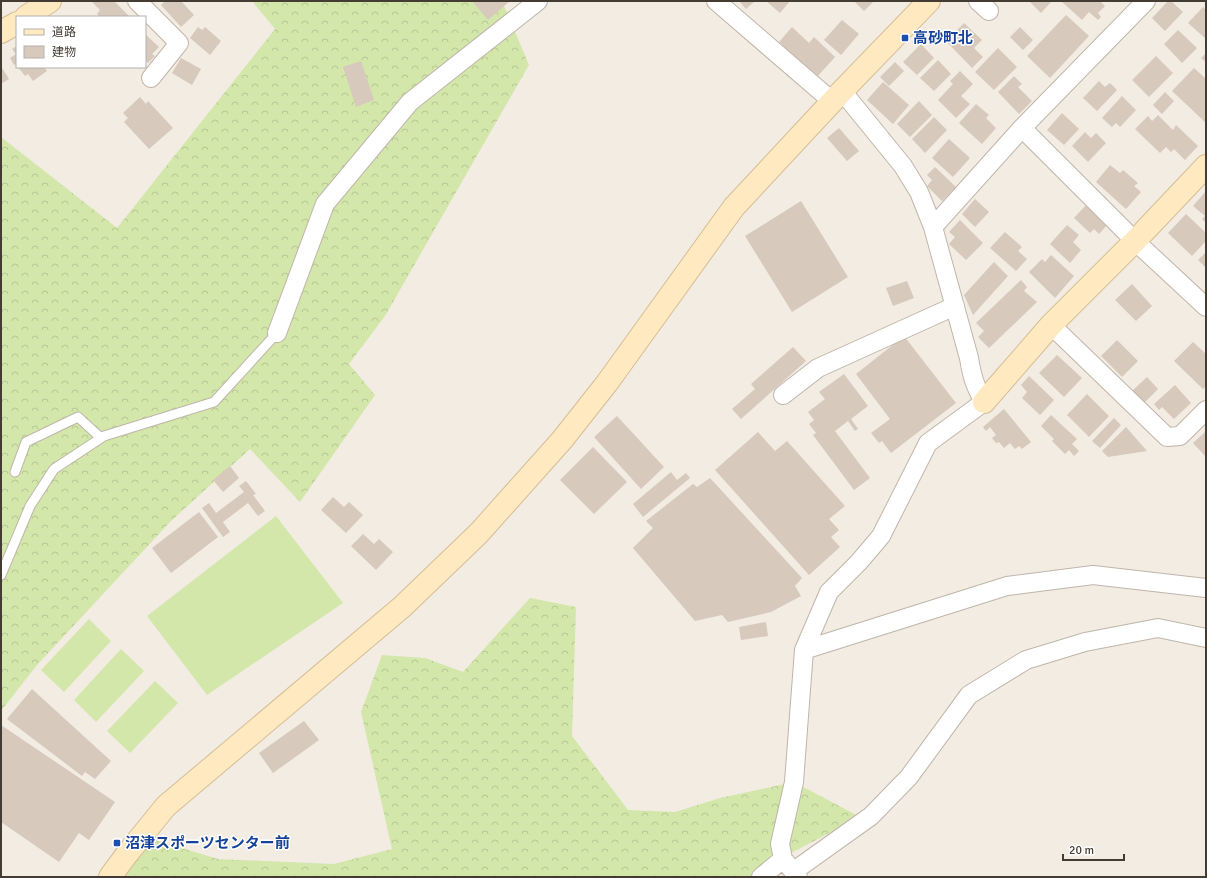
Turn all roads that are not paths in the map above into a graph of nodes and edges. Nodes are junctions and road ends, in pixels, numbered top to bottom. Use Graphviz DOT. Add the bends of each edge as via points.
graph roads {
  1 [pos="50,1"];
  2 [pos="137,1"];
  3 [pos="538,1"];
  4 [pos="716,1"];
  5 [pos="929,1"];
  6 [pos="1146,1"];
  7 [pos="28,16"];
  8 [pos="16,24"];
  9 [pos="1,32"];
  10 [pos="151,78"];
  11 [pos="838,96"];
  12 [pos="1022,128"];
  13 [pos="1206,166"];
  14 [pos="933,227"];
  15 [pos="1134,241"];
  16 [pos="955,306"];
  17 [pos="1206,307"];
  18 [pos="1051,325"];
  19 [pos="277,333"];
  20 [pos="783,395"];
  21 [pos="984,402"];
  22 [pos="1206,410"];
  23 [pos="101,438"];
  24 [pos="15,472"];
  25 [pos="1,574"];
  26 [pos="1206,588"];
  27 [pos="1206,638"];
  28 [pos="804,650"];
  29 [pos="792,869"];
  30 [pos="115,875"];
  31 [pos="761,877"];
  1 -- 7 [label="street"];
  2 -- 10 [label="street" via="179,43"];
  3 -- 19 [label="street" via="410,102 325,204"];
  4 -- 11 [label="street"];
  5 -- 11 [label="street"];
  6 -- 12 [label="street"];
  8 -- 9 [label="street"];
  11 -- 14 [label="street" via="903,166 919,192"];
  11 -- 30 [label="street" via="734,207 598,394 562,440 479,533 402,607 166,806 127,854"];
  12 -- 14 [label="street"];
  12 -- 15 [label="street"];
  13 -- 15 [label="street"];
  14 -- 16 [label="street"];
  15 -- 17 [label="street"];
  15 -- 18 [label="street"];
  16 -- 20 [label="street" via="818,368"];
  16 -- 21 [label="street" via="972,376"];
  18 -- 21 [label="street"];
  18 -- 22 [label="street" via="1167,437 1180,436"];
  19 -- 23 [label="lane" via="214,402"];
  21 -- 28 [label="street" via="928,443 881,536 829,592"];
  23 -- 24 [label="lane" via="78,417 26,442"];
  23 -- 25 [label="lane" via="54,469 30,506"];
  26 -- 28 [label="street" via="1093,575 1007,586"];
  27 -- 29 [label="street" via="1158,628 1085,642 1026,660 969,695 909,777 871,816"];
  28 -- 29 [label="street" via="794,782 780,844"];
  29 -- 31 [label="street"];
}
